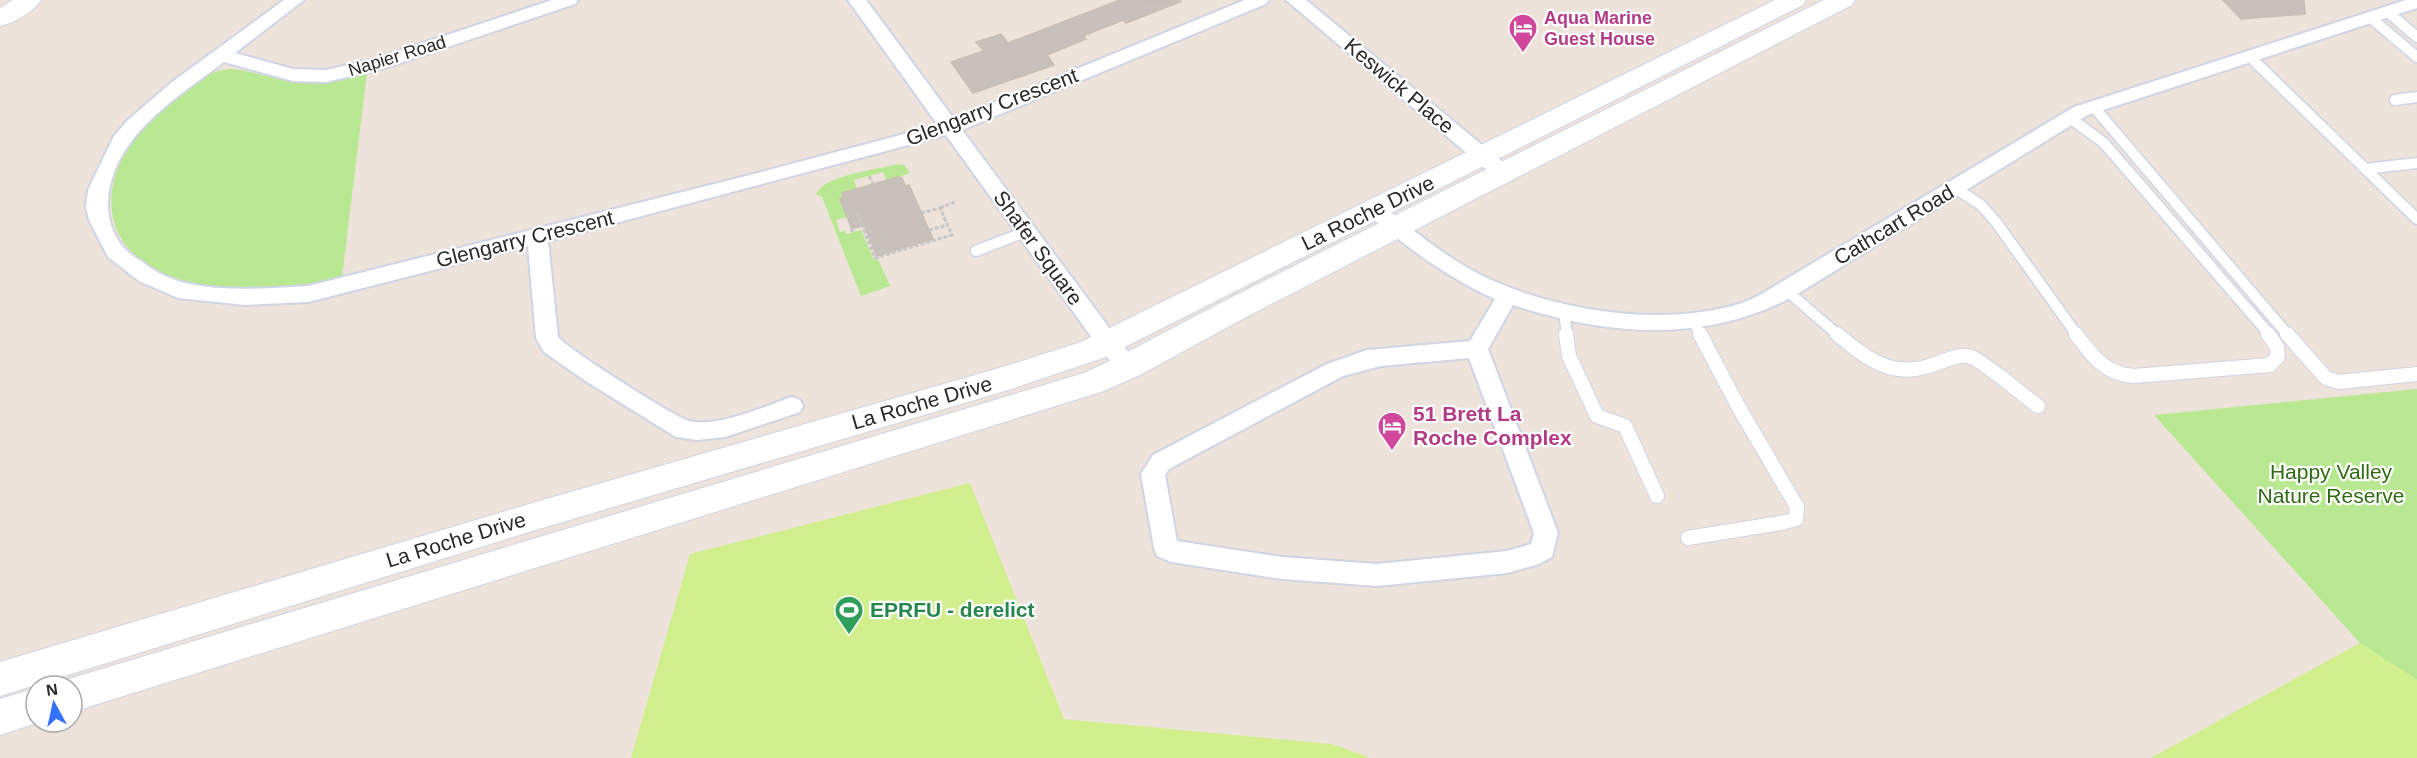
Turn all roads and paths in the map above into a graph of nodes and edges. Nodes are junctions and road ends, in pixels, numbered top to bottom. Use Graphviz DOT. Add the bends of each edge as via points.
graph roads {
  1 [pos="28,0"];
  2 [pos="295,0"];
  3 [pos="569,0"];
  4 [pos="857,0"];
  5 [pos="1260,0"];
  6 [pos="1295,0"];
  7 [pos="1794,0"];
  8 [pos="1843,0"];
  9 [pos="2417,2"];
  10 [pos="2380,15"];
  11 [pos="0,19"];
  12 [pos="2417,37"];
  13 [pos="221,55"];
  14 [pos="2249,56"];
  15 [pos="2417,57"];
  16 [pos="2417,97"];
  17 [pos="2395,100"];
  18 [pos="2093,106"];
  19 [pos="2070,118"];
  20 [pos="949,128"];
  21 [pos="2417,163"];
  22 [pos="1492,164"];
  23 [pos="2365,169"];
  24 [pos="868,176"];
  25 [pos="873,184"];
  26 [pos="1955,188"];
  27 [pos="955,202"];
  28 [pos="940,208"];
  29 [pos="857,213"];
  30 [pos="921,213"];
  31 [pos="1386,219"];
  32 [pos="2417,219"];
  33 [pos="948,225"];
  34 [pos="929,231"];
  35 [pos="1027,231"];
  36 [pos="537,236"];
  37 [pos="976,251"];
  38 [pos="1786,290"];
  39 [pos="1509,294"];
  40 [pos="1564,312"];
  41 [pos="1692,320"];
  42 [pos="1108,343"];
  43 [pos="1477,349"];
  44 [pos="1130,366"];
  45 [pos="2417,374"];
  46 [pos="792,406"];
  47 [pos="2038,406"];
  48 [pos="662,479"];
  49 [pos="1657,496"];
  50 [pos="668,513"];
  51 [pos="1688,538"];
  52 [pos="0,679"];
  53 [pos="84,691"];
  54 [pos="24,710"];
  55 [pos="0,717"];
  1 -- 11 [label="street"];
  2 -- 13 [label="street, Glengarry Crescent"];
  3 -- 13 [label="street, Napier Road" via="379,64 326,76 293,75"];
  4 -- 20 [label="street, Shafer Square"];
  5 -- 20 [label="street, Glengarry Crescent"];
  6 -- 22 [label="street, Keswick Place"];
  7 -- 22 [label="street, La Roche Drive"];
  8 -- 22 [label="street, La Roche Drive"];
  9 -- 10 [label="street, Cathcart Road"];
  10 -- 12 [label="lane"];
  10 -- 14 [label="street, Cathcart Road"];
  10 -- 15 [label="lane"];
  13 -- 36 [label="street, Glengarry Crescent" via="135,124 121,141 98,190 96,207 106,236 119,256 146,276 186,292 245,297 308,294"];
  14 -- 18 [label="street, Cathcart Road"];
  14 -- 23 [label="lane"];
  16 -- 17 [label="lane"];
  18 -- 19 [label="street, Cathcart Road"];
  18 -- 45 [label="lane" via="2321,374 2339,382"];
  19 -- 26 [label="street, Cathcart Road"];
  19 -- 26 [label="lane" via="2104,142 2272,338 2278,356 2270,365 2134,376 2118,375 2103,368 1996,222"];
  20 -- 35 [label="street, Shafer Square"];
  20 -- 36 [label="street, Glengarry Crescent"];
  21 -- 23 [label="lane"];
  22 -- 31 [label="street, La Roche Drive"];
  23 -- 32 [label="lane"];
  24 -- 25 [label="path"];
  26 -- 38 [label="street, Cathcart Road"];
  27 -- 28 [label="path"];
  28 -- 30 [label="path"];
  28 -- 33 [label="path"];
  29 -- 33 [label="path" via="875,258 952,235"];
  31 -- 39 [label="street, Cathcart Road" via="1448,266"];
  31 -- 42 [label="street, La Roche Drive"];
  31 -- 44 [label="street, La Roche Drive"];
  33 -- 34 [label="path"];
  35 -- 37 [label="lane"];
  35 -- 42 [label="street, Shafer Square"];
  36 -- 46 [label="street" via="547,338 558,351 592,374 684,430 721,427"];
  38 -- 41 [label="street, Cathcart Road" via="1747,309"];
  38 -- 47 [label="lane" via="1858,352 1877,363 1898,371 1923,369 1957,356 1972,357"];
  39 -- 40 [label="street, Cathcart Road"];
  39 -- 43 [label="street"];
  40 -- 41 [label="street, Cathcart Road" via="1612,320"];
  40 -- 49 [label="lane" via="1569,356 1598,416 1625,426"];
  41 -- 51 [label="lane" via="1798,514 1796,519 1781,523"];
  42 -- 44 [label="street, Shafer Square"];
  42 -- 48 [label="street, La Roche Drive" via="1008,378"];
  43 -- 43 [label="street" via="1546,533 1539,553 1507,562 1377,575 1282,568 1166,548 1153,474 1161,462 1335,370 1367,359"];
  44 -- 50 [label="street, La Roche Drive" via="1035,401"];
  48 -- 50 [label="street"];
  48 -- 52 [label="street, La Roche Drive"];
  50 -- 53 [label="street, La Roche Drive"];
  54 -- 55 [label="street"];
}
